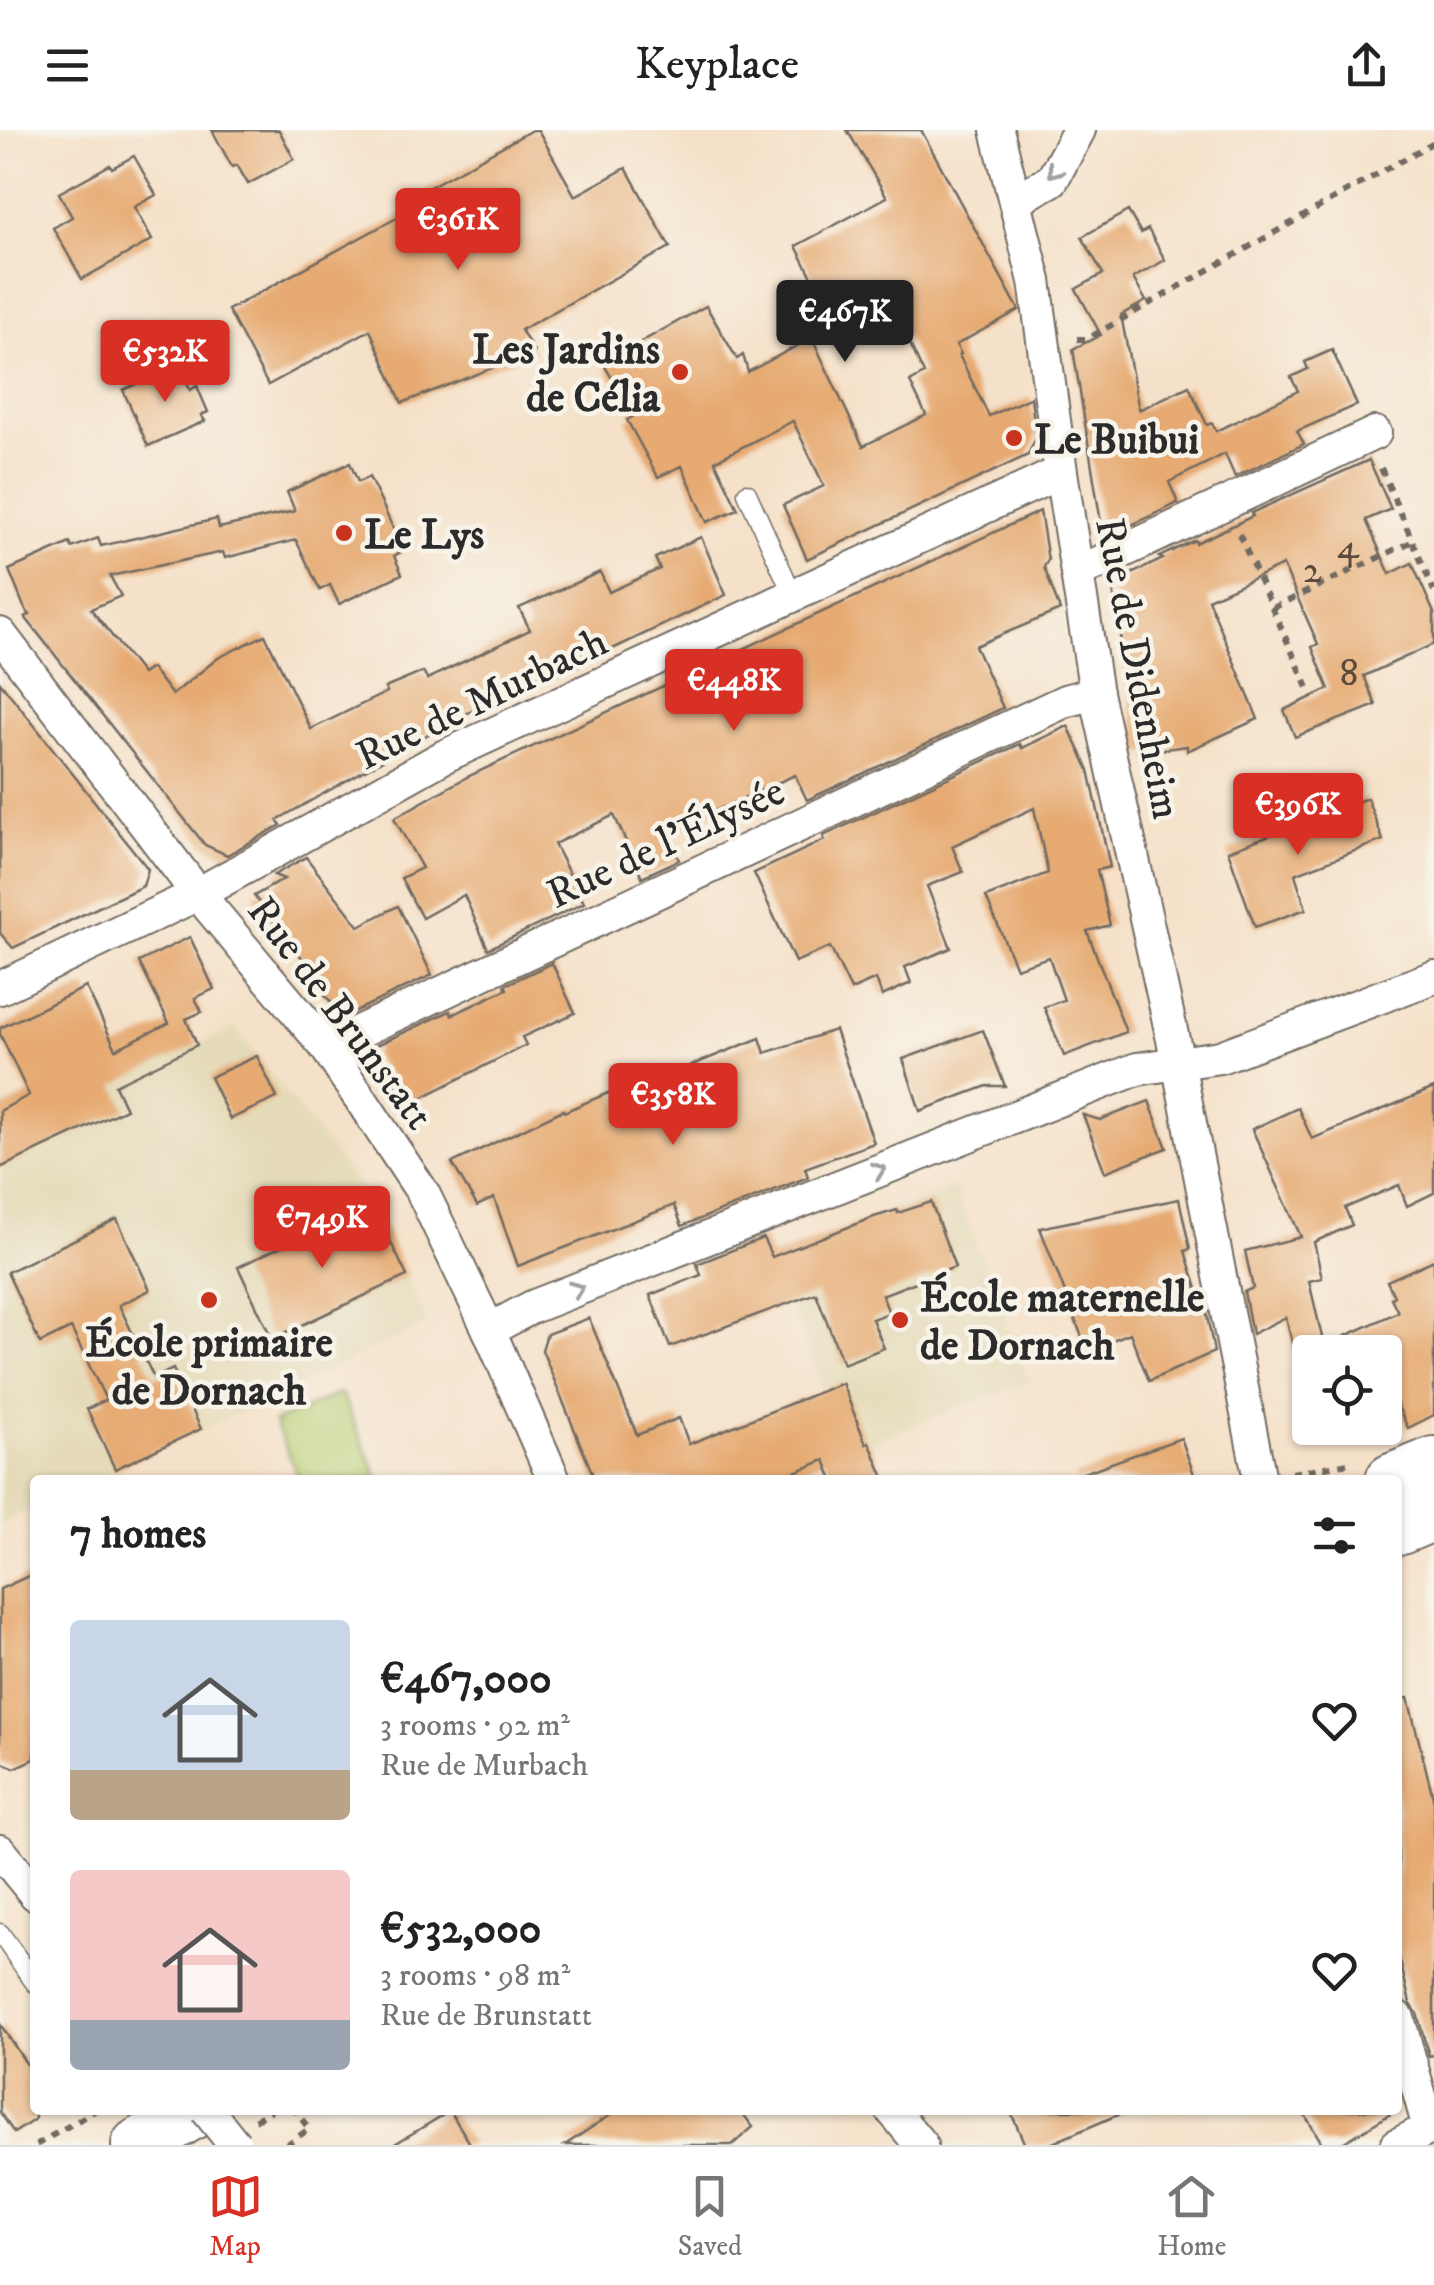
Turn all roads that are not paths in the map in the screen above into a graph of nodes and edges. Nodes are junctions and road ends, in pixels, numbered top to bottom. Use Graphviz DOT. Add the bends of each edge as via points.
graph roads {
  1 [pos="997,130"];
  2 [pos="1079,130"];
  3 [pos="1016,200"];
  4 [pos="1371,435"];
  5 [pos="1061,472"];
  6 [pos="747,492"];
  7 [pos="1077,573"];
  8 [pos="793,595"];
  9 [pos="0,634"];
  10 [pos="1096,693"];
  11 [pos="198,894"];
  12 [pos="1434,977"];
  13 [pos="0,988"];
  14 [pos="326,1047"];
  15 [pos="1178,1062"];
  16 [pos="488,1330"];
  17 [pos="1434,1462"];
  18 [pos="552,1475"];
  19 [pos="1259,1475"];
  20 [pos="1402,1476"];
  21 [pos="1434,1514"];
  22 [pos="1402,1527"];
  23 [pos="0,1852"];
  24 [pos="30,1888"];
  25 [pos="0,1933"];
  26 [pos="30,1976"];
  27 [pos="1402,2031"];
  28 [pos="189,2115"];
  29 [pos="211,2115"];
  30 [pos="896,2115"];
  31 [pos="1432,2127"];
  32 [pos="138,2145"];
  33 [pos="234,2145"];
  34 [pos="921,2145"];
  35 [pos="1396,2145"];
  1 -- 3 [label="street, Rue de Didenheim"];
  2 -- 3 [label="street, one-way" via="1052,180"];
  3 -- 5 [label="street, Rue de Didenheim" via="1035,280"];
  4 -- 7 [label="street"];
  5 -- 7 [label="street, Rue de Didenheim"];
  5 -- 8 [label="street, Rue de Murbach"];
  6 -- 8 [label="lane"];
  7 -- 10 [label="street, Rue de Didenheim"];
  8 -- 11 [label="street, Rue de Murbach" via="445,756"];
  9 -- 11 [label="street, Rue de Brunstatt"];
  10 -- 14 [label="street, Rue de l'Élysée"];
  10 -- 15 [label="street, Rue de Didenheim"];
  11 -- 13 [label="street, Rue de Murbach"];
  11 -- 14 [label="street, Rue de Brunstatt"];
  12 -- 15 [label="street" via="1220,1056"];
  14 -- 16 [label="street, Rue de Brunstatt" via="424,1193"];
  16 -- 15 [label="street, one-way" via="532,1306 1137,1068"];
  15 -- 19 [label="street, Rue de Didenheim"];
  16 -- 18 [label="street, Rue de Brunstatt"];
  17 -- 20 [label="main road"];
  21 -- 22 [label="main road"];
  23 -- 24 [label="street"];
  25 -- 26 [label="lane"];
  27 -- 31 [label="street"];
  28 -- 32 [label="main road"];
  29 -- 33 [label="street, bridge"];
  30 -- 34 [label="street"];
  31 -- 35 [label="street"];
}
